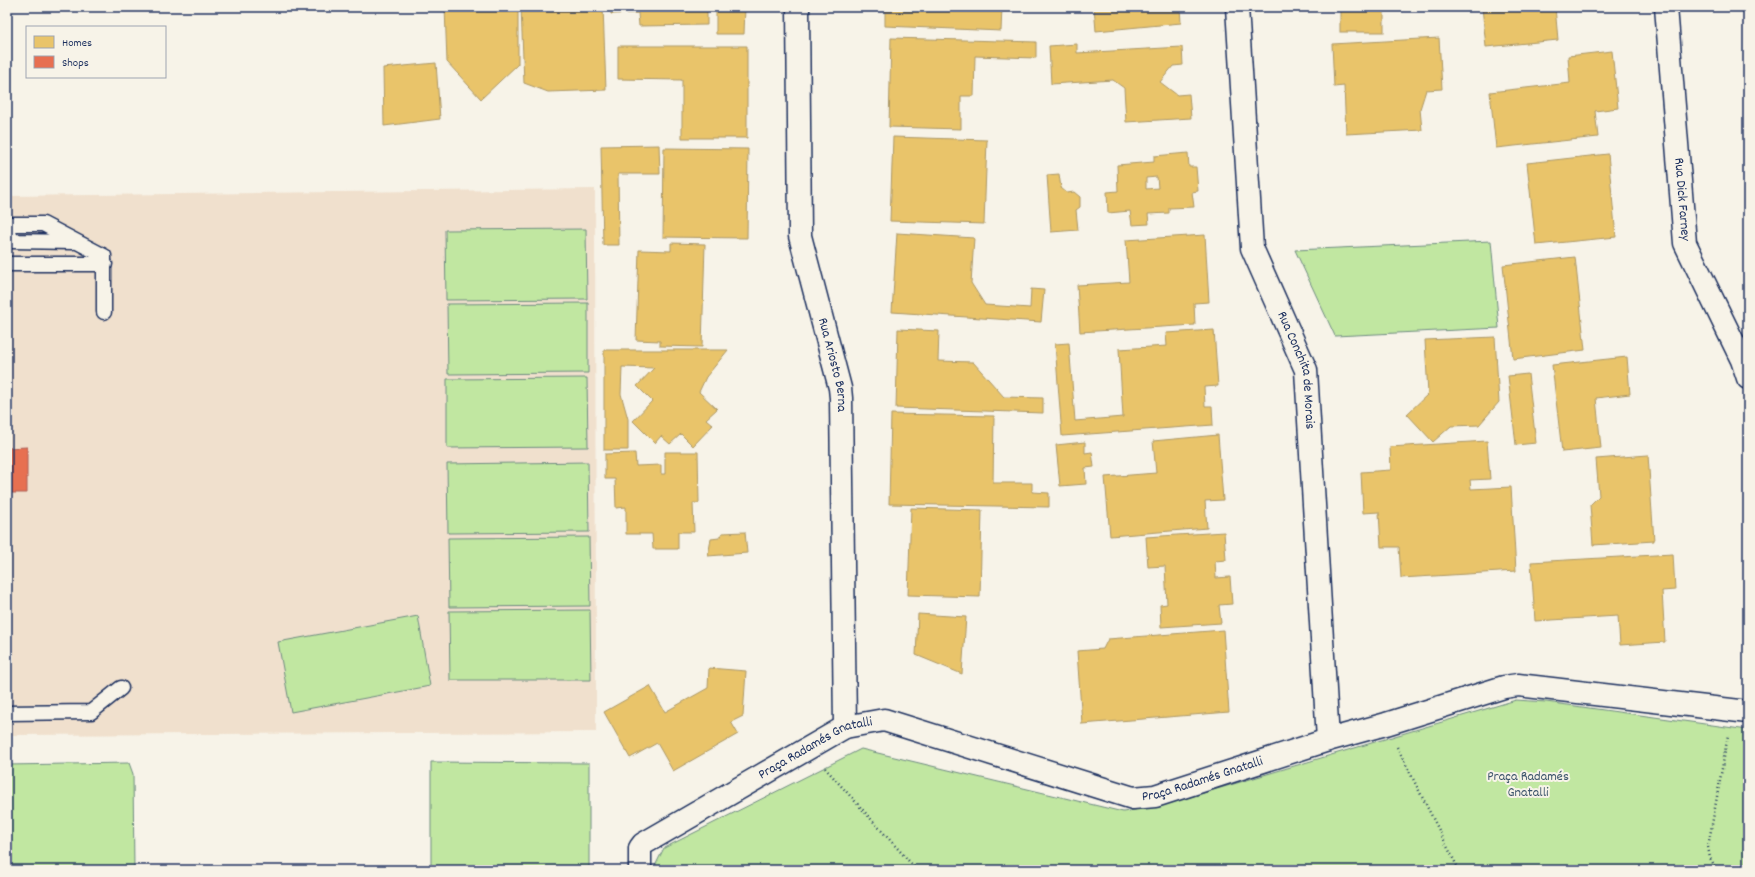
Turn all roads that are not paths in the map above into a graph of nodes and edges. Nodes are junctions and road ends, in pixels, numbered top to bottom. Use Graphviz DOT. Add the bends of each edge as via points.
graph roads {
  1 [pos="798,7"];
  2 [pos="1237,7"];
  3 [pos="1666,7"];
  4 [pos="7,226"];
  5 [pos="7,264"];
  6 [pos="104,264"];
  7 [pos="104,312"];
  8 [pos="1748,378"];
  9 [pos="121,688"];
  10 [pos="1740,711"];
  11 [pos="7,713"];
  12 [pos="845,726"];
  13 [pos="1328,740"];
  14 [pos="640,870"];
  1 -- 12 [label="street, Rua Ariosto Berna" via="800,236 841,398"];
  2 -- 13 [label="street, Rua Conchita de Morais" via="1252,248 1306,370"];
  3 -- 8 [label="street, Rua Dick Farney" via="1685,242 1742,360"];
  4 -- 6 [label="lane" via="43,224 104,256"];
  5 -- 6 [label="lane"];
  6 -- 7 [label="lane"];
  9 -- 11 [label="lane" via="91,712"];
  10 -- 13 [label="street, Praça Radamés Gnatalli" via="1518,684"];
  12 -- 13 [label="street, Praça Radamés Gnatalli" via="884,720 1133,798 1155,796"];
  12 -- 14 [label="street, Praça Radamés Gnatalli" via="643,844 640,848"];
}
